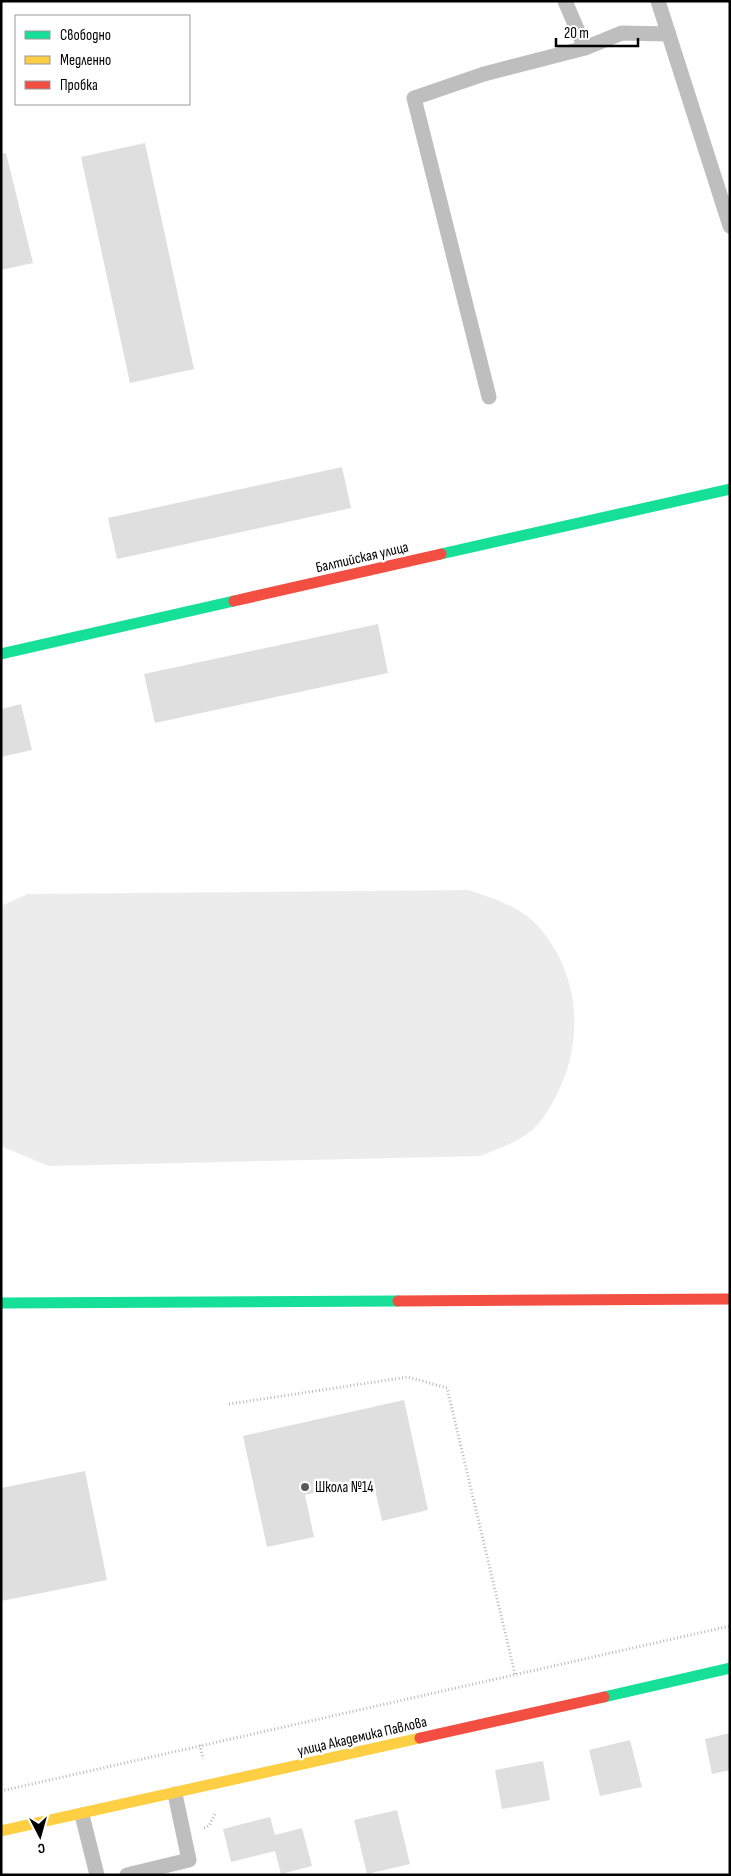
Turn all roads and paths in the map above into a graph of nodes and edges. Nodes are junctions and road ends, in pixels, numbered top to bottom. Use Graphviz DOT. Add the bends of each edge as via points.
graph roads {
  1 [pos="566,1"];
  2 [pos="658,1"];
  3 [pos="668,34"];
  4 [pos="585,48"];
  5 [pos="730,226"];
  6 [pos="489,397"];
  7 [pos="730,488"];
  8 [pos="1,654"];
  9 [pos="730,1299"];
  10 [pos="1,1303"];
  11 [pos="229,1404"];
  12 [pos="730,1626"];
  13 [pos="730,1668"];
  14 [pos="515,1674"];
  15 [pos="1,1791"];
  16 [pos="175,1794"];
  17 [pos="82,1815"];
  18 [pos="1,1831"];
  19 [pos="98,1875"];
  20 [pos="127,1875"];
  1 -- 4 [label="lane"];
  2 -- 3 [label="lane"];
  3 -- 4 [label="lane" via="622,33"];
  3 -- 5 [label="lane"];
  4 -- 6 [label="lane" via="484,74 414,98"];
  7 -- 8 [label="street, Балтийская улица"];
  9 -- 10 [label="street"];
  11 -- 14 [label="path" via="408,1377 448,1388"];
  12 -- 14 [label="path"];
  13 -- 16 [label="street, улица Академика Павлова"];
  14 -- 15 [label="path"];
  16 -- 17 [label="street, улица Академика Павлова"];
  16 -- 20 [label="lane" via="189,1860"];
  17 -- 18 [label="street, улица Академика Павлова"];
  17 -- 19 [label="lane"];
}
